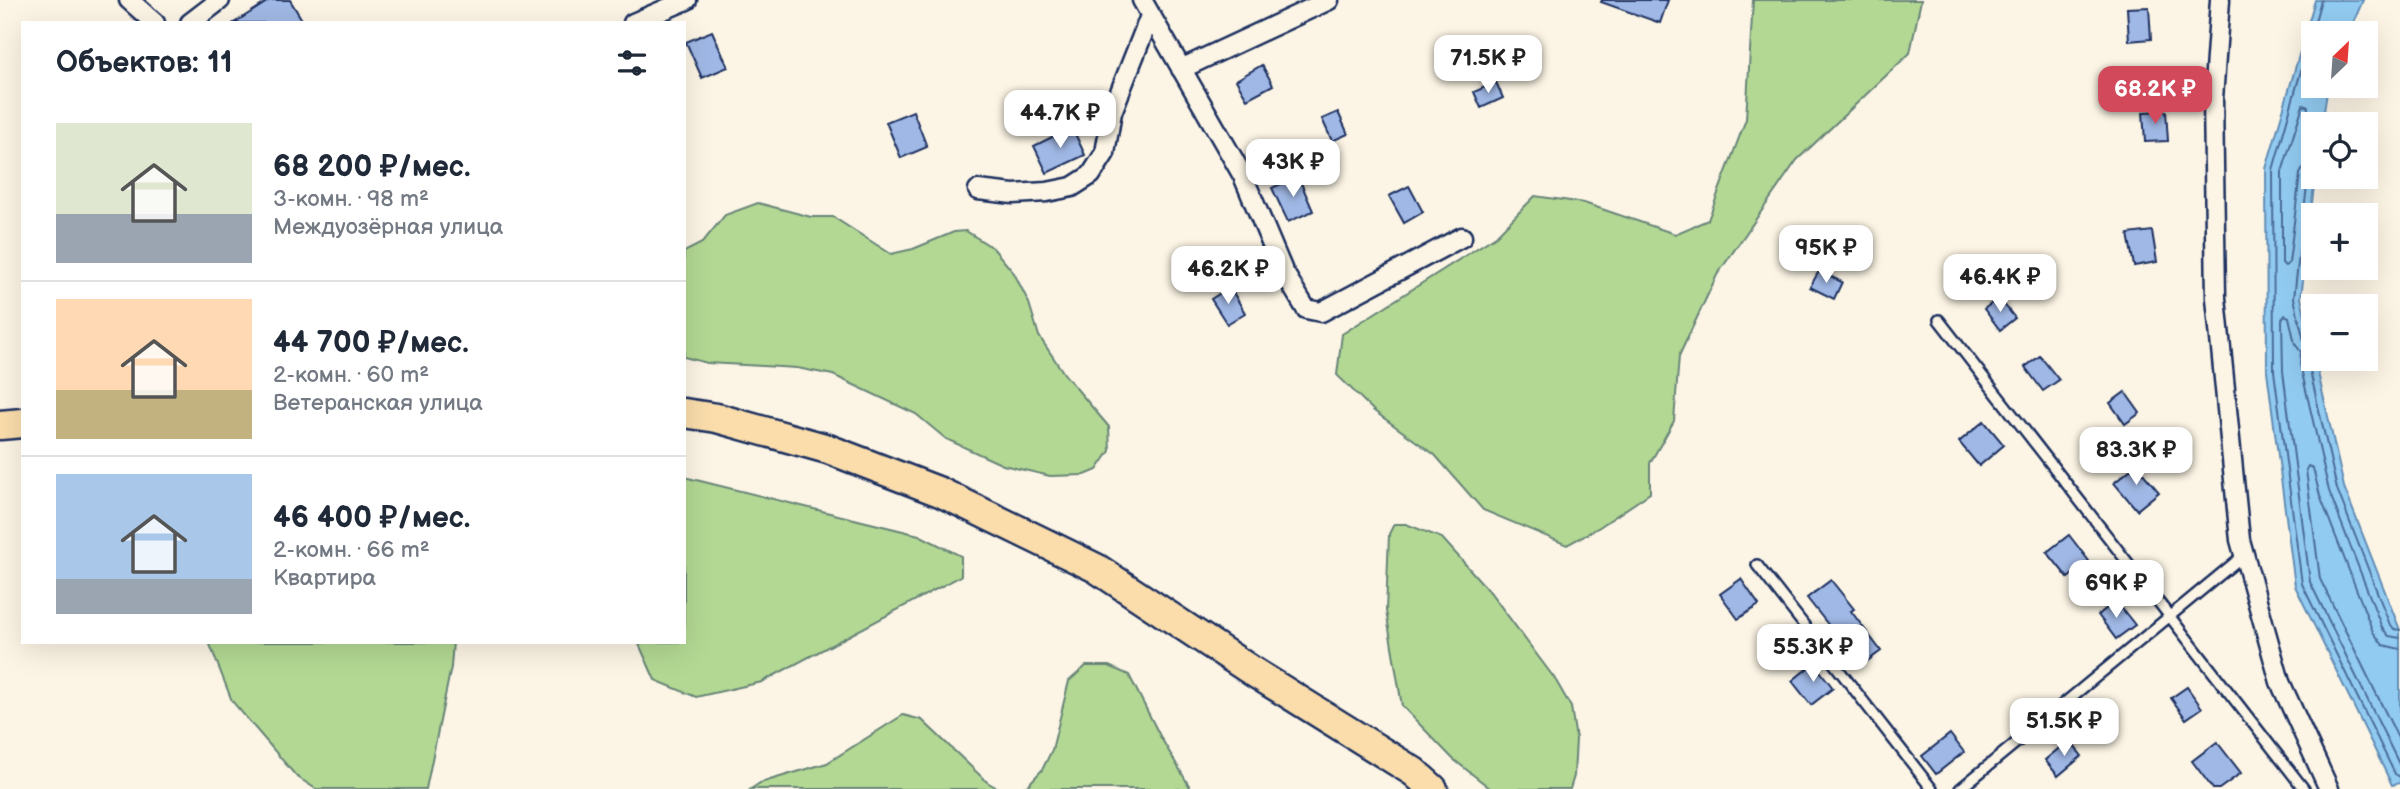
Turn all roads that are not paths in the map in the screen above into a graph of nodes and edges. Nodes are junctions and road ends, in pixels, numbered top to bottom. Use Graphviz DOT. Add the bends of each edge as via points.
graph roads {
  1 [pos="129,0"];
  2 [pos="220,0"];
  3 [pos="687,0"];
  4 [pos="1329,0"];
  5 [pos="2220,0"];
  6 [pos="1146,8"];
  7 [pos="153,21"];
  8 [pos="193,21"];
  9 [pos="638,21"];
  10 [pos="1181,69"];
  11 [pos="978,190"];
  12 [pos="1462,237"];
  13 [pos="1939,320"];
  14 [pos="686,413"];
  15 [pos="21,422"];
  16 [pos="0,425"];
  17 [pos="2244,555"];
  18 [pos="1758,565"];
  19 [pos="2170,616"];
  20 [pos="1433,789"];
  21 [pos="1932,789"];
  22 [pos="1960,789"];
  23 [pos="2304,789"];
  24 [pos="2329,789"];
  1 -- 7 [label="street"];
  2 -- 8 [label="street"];
  3 -- 9 [label="street"];
  4 -- 10 [label="street"];
  5 -- 17 [label="street" via="2213,99 2216,298"];
  6 -- 10 [label="street"];
  6 -- 11 [label="street" via="1112,112 1105,153 1091,175 1072,187 1047,192"];
  10 -- 12 [label="street" via="1243,176 1283,271 1306,309 1321,312"];
  13 -- 19 [label="lane"];
  14 -- 20 [label="main road" via="841,453 940,492 1096,568 1414,772"];
  15 -- 16 [label="main road"];
  17 -- 19 [label="lane"];
  17 -- 24 [label="street" via="2280,682"];
  18 -- 21 [label="lane"];
  19 -- 22 [label="lane"];
  19 -- 23 [label="lane"];
}
